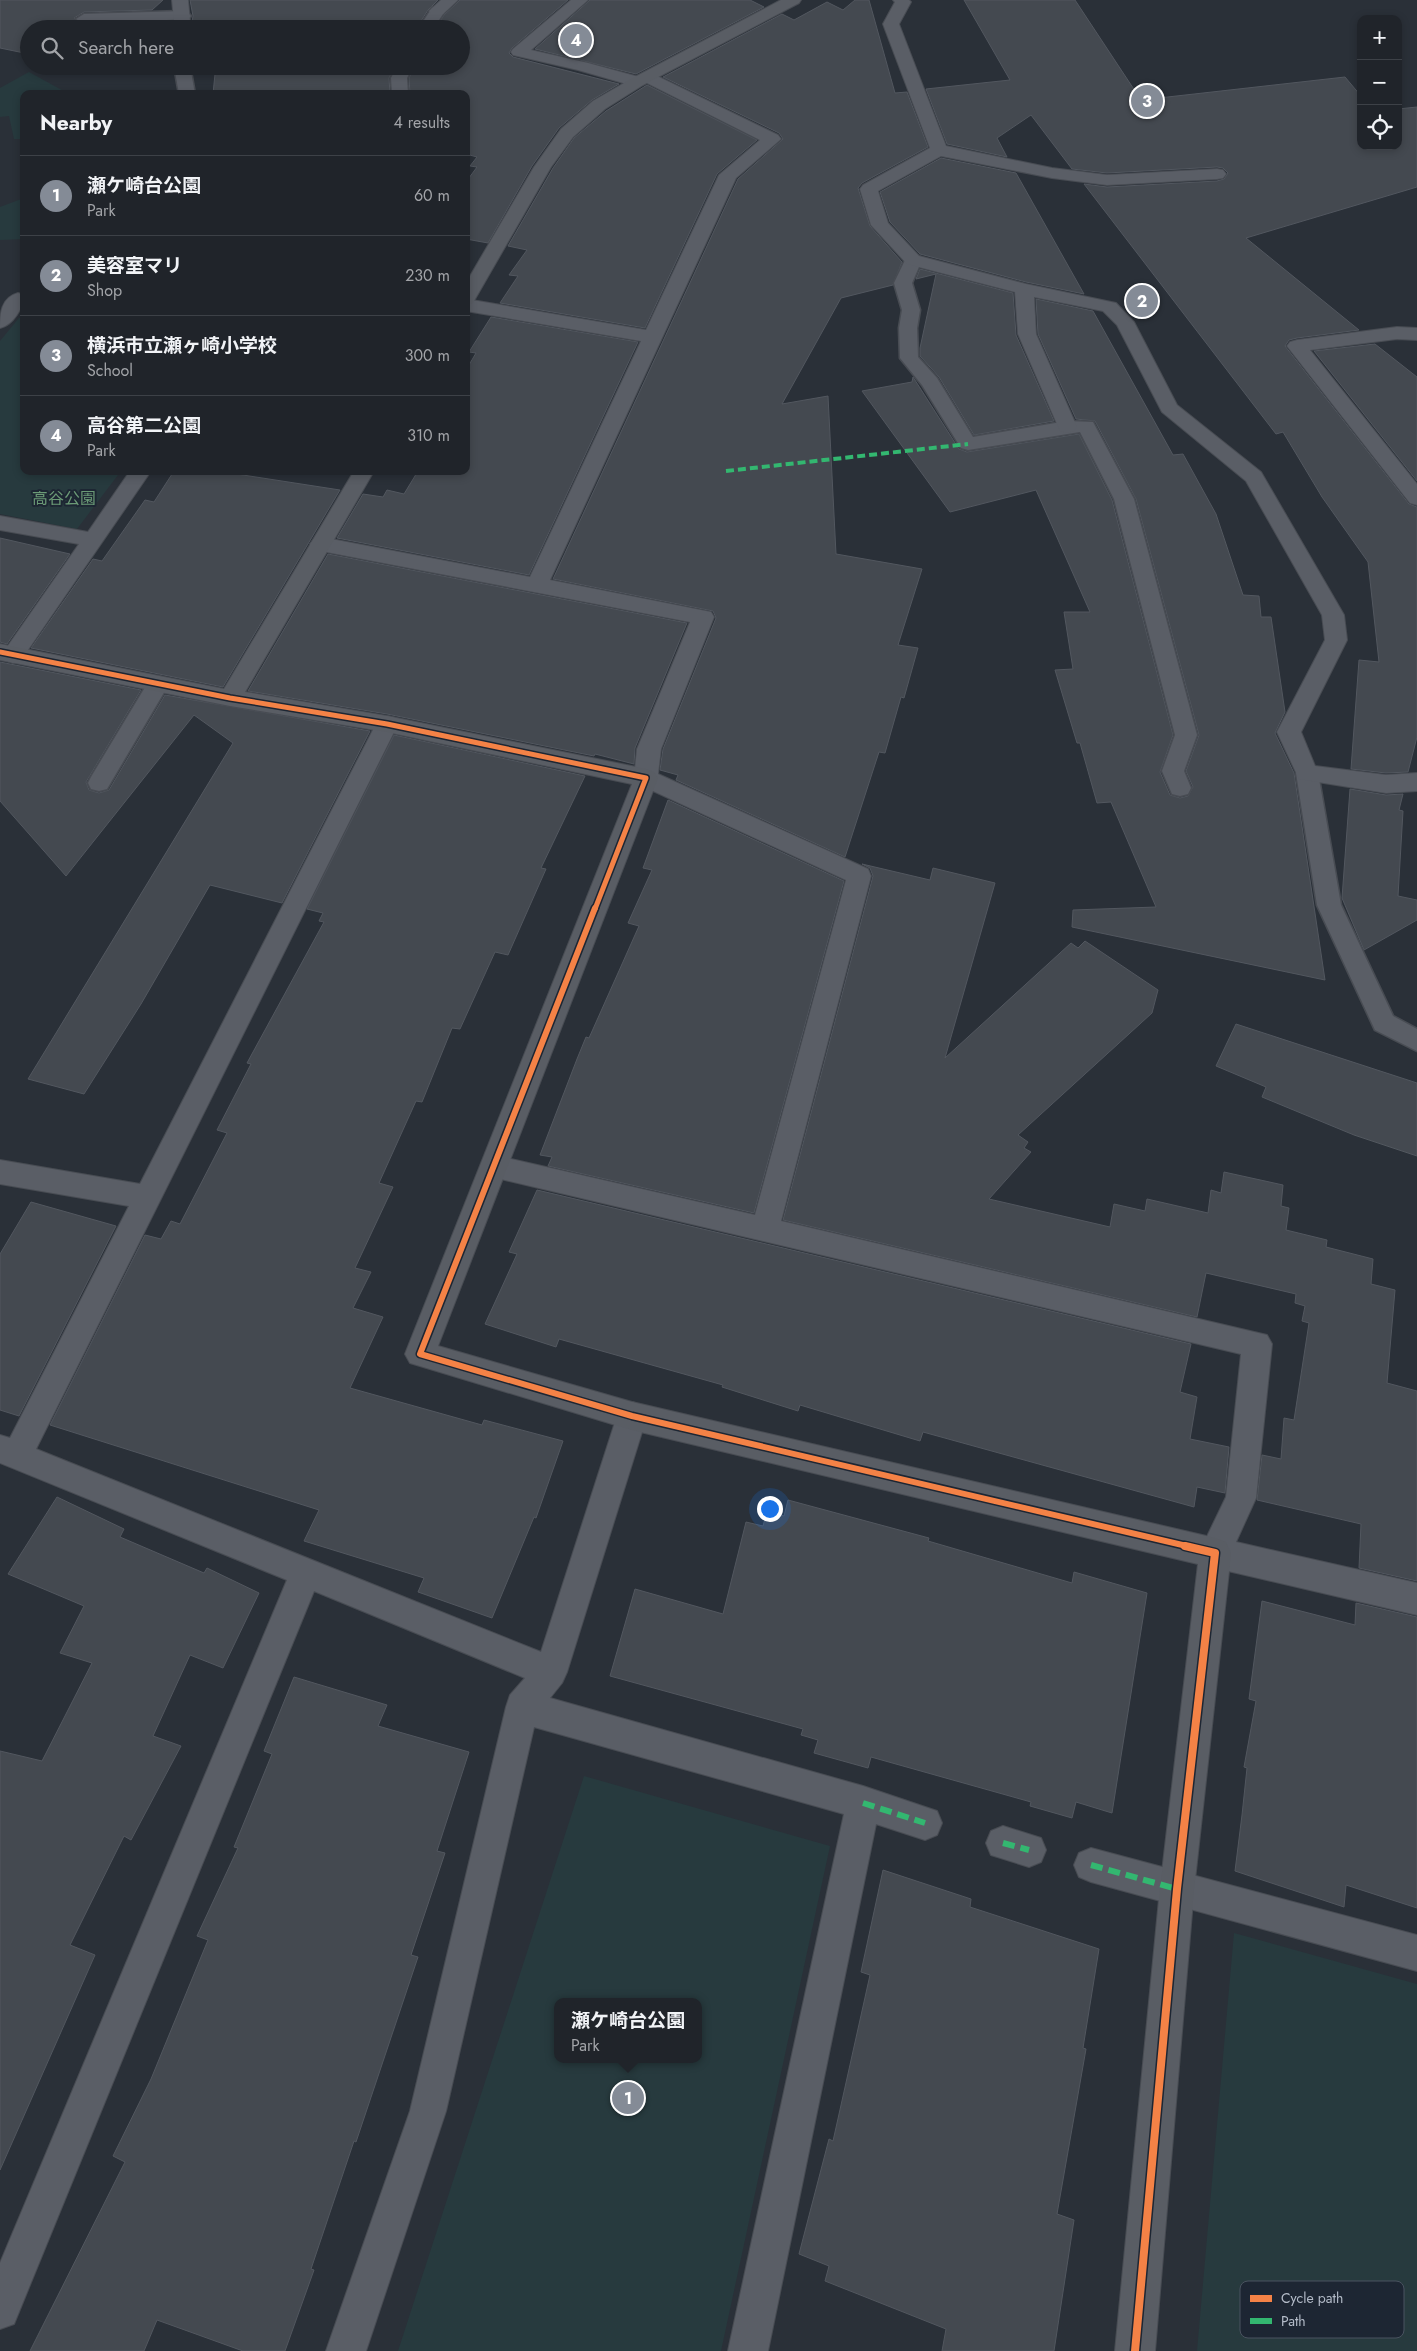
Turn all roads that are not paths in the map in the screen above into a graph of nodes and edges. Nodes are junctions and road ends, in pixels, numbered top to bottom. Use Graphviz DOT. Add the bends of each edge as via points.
graph roads {
  1 [pos="450,0"];
  2 [pos="580,0"];
  3 [pos="794,0"];
  4 [pos="901,0"];
  5 [pos="437,11"];
  6 [pos="182,16"];
  7 [pos="84,19"];
  8 [pos="431,20"];
  9 [pos="184,75"];
  10 [pos="400,75"];
  11 [pos="642,79"];
  12 [pos="186,90"];
  13 [pos="400,90"];
  14 [pos="939,150"];
  15 [pos="1217,174"];
  16 [pos="913,260"];
  17 [pos="1024,289"];
  18 [pos="470,292"];
  19 [pos="14,299"];
  20 [pos="470,306"];
  21 [pos="0,322"];
  22 [pos="1417,334"];
  23 [pos="652,337"];
  24 [pos="1068,427"];
  25 [pos="138,475"];
  26 [pos="362,475"];
  27 [pos="1417,498"];
  28 [pos="0,524"];
  29 [pos="92,540"];
  30 [pos="321,544"];
  31 [pos="537,585"];
  32 [pos="6,653"];
  33 [pos="158,684"];
  34 [pos="230,698"];
  35 [pos="387,724"];
  36 [pos="1307,773"];
  37 [pos="646,778"];
  38 [pos="1417,782"];
  39 [pos="99,783"];
  40 [pos="1180,788"];
  41 [pos="1417,1041"];
  42 [pos="494,1167"];
  43 [pos="0,1172"];
  44 [pos="149,1197"];
  45 [pos="765,1229"];
  46 [pos="632,1416"];
  47 [pos="9,1452"];
  48 [pos="1215,1553"];
  49 [pos="305,1574"];
  50 [pos="1417,1599"];
  51 [pos="552,1672"];
  52 [pos="522,1707"];
  53 [pos="863,1803"];
  54 [pos="924,1823"];
  55 [pos="1092,1865"];
  56 [pos="1177,1889"];
  57 [pos="1417,1953"];
  58 [pos="0,2310"];
  59 [pos="346,2351"];
  60 [pos="748,2351"];
  61 [pos="1135,2351"];
  1 -- 5 [label="street"];
  2 -- 11 [label="street" via="519,52"];
  3 -- 11 [label="street"];
  4 -- 14 [label="street" via="903,2 891,24"];
  5 -- 8 [label="lane"];
  6 -- 7 [label="lane"];
  9 -- 12 [label="lane"];
  10 -- 13 [label="lane"];
  11 -- 18 [label="street" via="599,105 567,133 543,167"];
  11 -- 23 [label="street" via="772,139 728,175"];
  14 -- 15 [label="street" via="1052,173 1106,180"];
  14 -- 16 [label="street" via="870,189 880,225"];
  16 -- 17 [label="street"];
  16 -- 24 [label="lane" via="903,283 911,310 909,358 930,382 968,444"];
  17 -- 24 [label="street" via="1027,334"];
  17 -- 36 [label="street" via="1109,307 1125,322 1169,408 1254,477 1292,541 1334,615 1336,640 1289,732"];
  19 -- 21 [label="street"];
  20 -- 23 [label="street"];
  22 -- 27 [label="street" via="1397,333 1297,346"];
  23 -- 31 [label="street"];
  24 -- 40 [label="lane" via="1086,426 1124,499 1186,735 1173,771"];
  25 -- 29 [label="street"];
  26 -- 30 [label="street"];
  28 -- 29 [label="street"];
  29 -- 32 [label="street"];
  30 -- 31 [label="street"];
  30 -- 34 [label="street"];
  31 -- 37 [label="street" via="704,617 649,749"];
  32 -- 33 [label="street"];
  33 -- 34 [label="street"];
  33 -- 39 [label="lane"];
  34 -- 35 [label="street"];
  35 -- 37 [label="street"];
  35 -- 44 [label="street"];
  36 -- 38 [label="street" via="1386,784"];
  36 -- 41 [label="lane" via="1329,905 1384,1023"];
  37 -- 42 [label="street"];
  37 -- 45 [label="street" via="859,876"];
  42 -- 45 [label="street"];
  42 -- 46 [label="street" via="420,1354"];
  43 -- 44 [label="street"];
  44 -- 47 [label="street"];
  45 -- 48 [label="street" via="1257,1344 1241,1498"];
  46 -- 48 [label="street"];
  46 -- 51 [label="street"];
  47 -- 49 [label="street"];
  48 -- 50 [label="street"];
  48 -- 56 [label="street"];
  49 -- 51 [label="street"];
  49 -- 58 [label="street"];
  51 -- 52 [label="street"];
  52 -- 53 [label="street"];
  52 -- 59 [label="street" via="428,2111"];
  53 -- 54 [label="street"];
  53 -- 60 [label="street"];
  55 -- 56 [label="street"];
  56 -- 57 [label="street"];
  56 -- 61 [label="street"];
}
